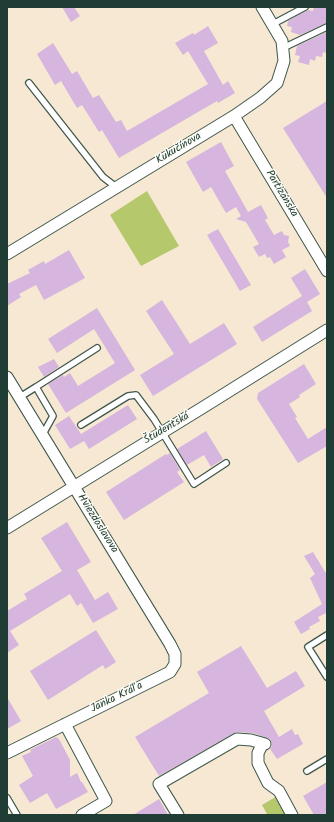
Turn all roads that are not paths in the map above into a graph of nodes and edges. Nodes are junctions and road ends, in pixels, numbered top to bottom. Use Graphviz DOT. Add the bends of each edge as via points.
graph roads {
  1 [pos="262,7"];
  2 [pos="305,7"];
  3 [pos="273,24"];
  4 [pos="327,27"];
  5 [pos="282,48"];
  6 [pos="28,83"];
  7 [pos="234,116"];
  8 [pos="116,187"];
  9 [pos="7,254"];
  10 [pos="327,271"];
  11 [pos="327,330"];
  12 [pos="98,348"];
  13 [pos="7,377"];
  14 [pos="36,387"];
  15 [pos="20,397"];
  16 [pos="81,425"];
  17 [pos="162,432"];
  18 [pos="43,435"];
  19 [pos="226,463"];
  20 [pos="74,487"];
  21 [pos="7,528"];
  22 [pos="327,635"];
  23 [pos="170,672"];
  24 [pos="327,676"];
  25 [pos="65,724"];
  26 [pos="7,753"];
  27 [pos="327,759"];
  28 [pos="307,771"];
  29 [pos="7,798"];
  30 [pos="17,815"];
  31 [pos="82,815"];
  32 [pos="178,815"];
  33 [pos="292,815"];
  1 -- 3 [label="street, Kukučínova"];
  2 -- 3 [label="lane"];
  3 -- 5 [label="street, Kukučínova" via="282,41"];
  4 -- 5 [label="lane"];
  5 -- 7 [label="street, Kukučínova" via="284,61 277,83"];
  6 -- 8 [label="lane" via="103,177"];
  7 -- 8 [label="street, Kukučínova"];
  7 -- 10 [label="street, Partizánska"];
  8 -- 9 [label="street, Kukučínova"];
  11 -- 17 [label="street, Študentská"];
  12 -- 14 [label="lane"];
  13 -- 15 [label="street, Hviezdoslavova"];
  14 -- 15 [label="lane"];
  14 -- 18 [label="lane" via="53,416"];
  15 -- 18 [label="street, Hviezdoslavova"];
  16 -- 17 [label="lane" via="128,396 136,396"];
  17 -- 19 [label="lane" via="194,484"];
  17 -- 20 [label="street, Študentská"];
  18 -- 20 [label="street, Hviezdoslavova"];
  20 -- 21 [label="street, Študentská"];
  20 -- 23 [label="street, Hviezdoslavova" via="176,654 175,664"];
  22 -- 24 [label="lane" via="308,647"];
  23 -- 25 [label="street, Janka Kráľa"];
  25 -- 26 [label="street, Janka Kráľa"];
  25 -- 31 [label="street" via="106,801"];
  27 -- 28 [label="lane"];
  29 -- 30 [label="lane"];
  32 -- 33 [label="street" via="159,784 237,739 251,740 263,746 258,753 258,763 268,783 279,791"];
}
